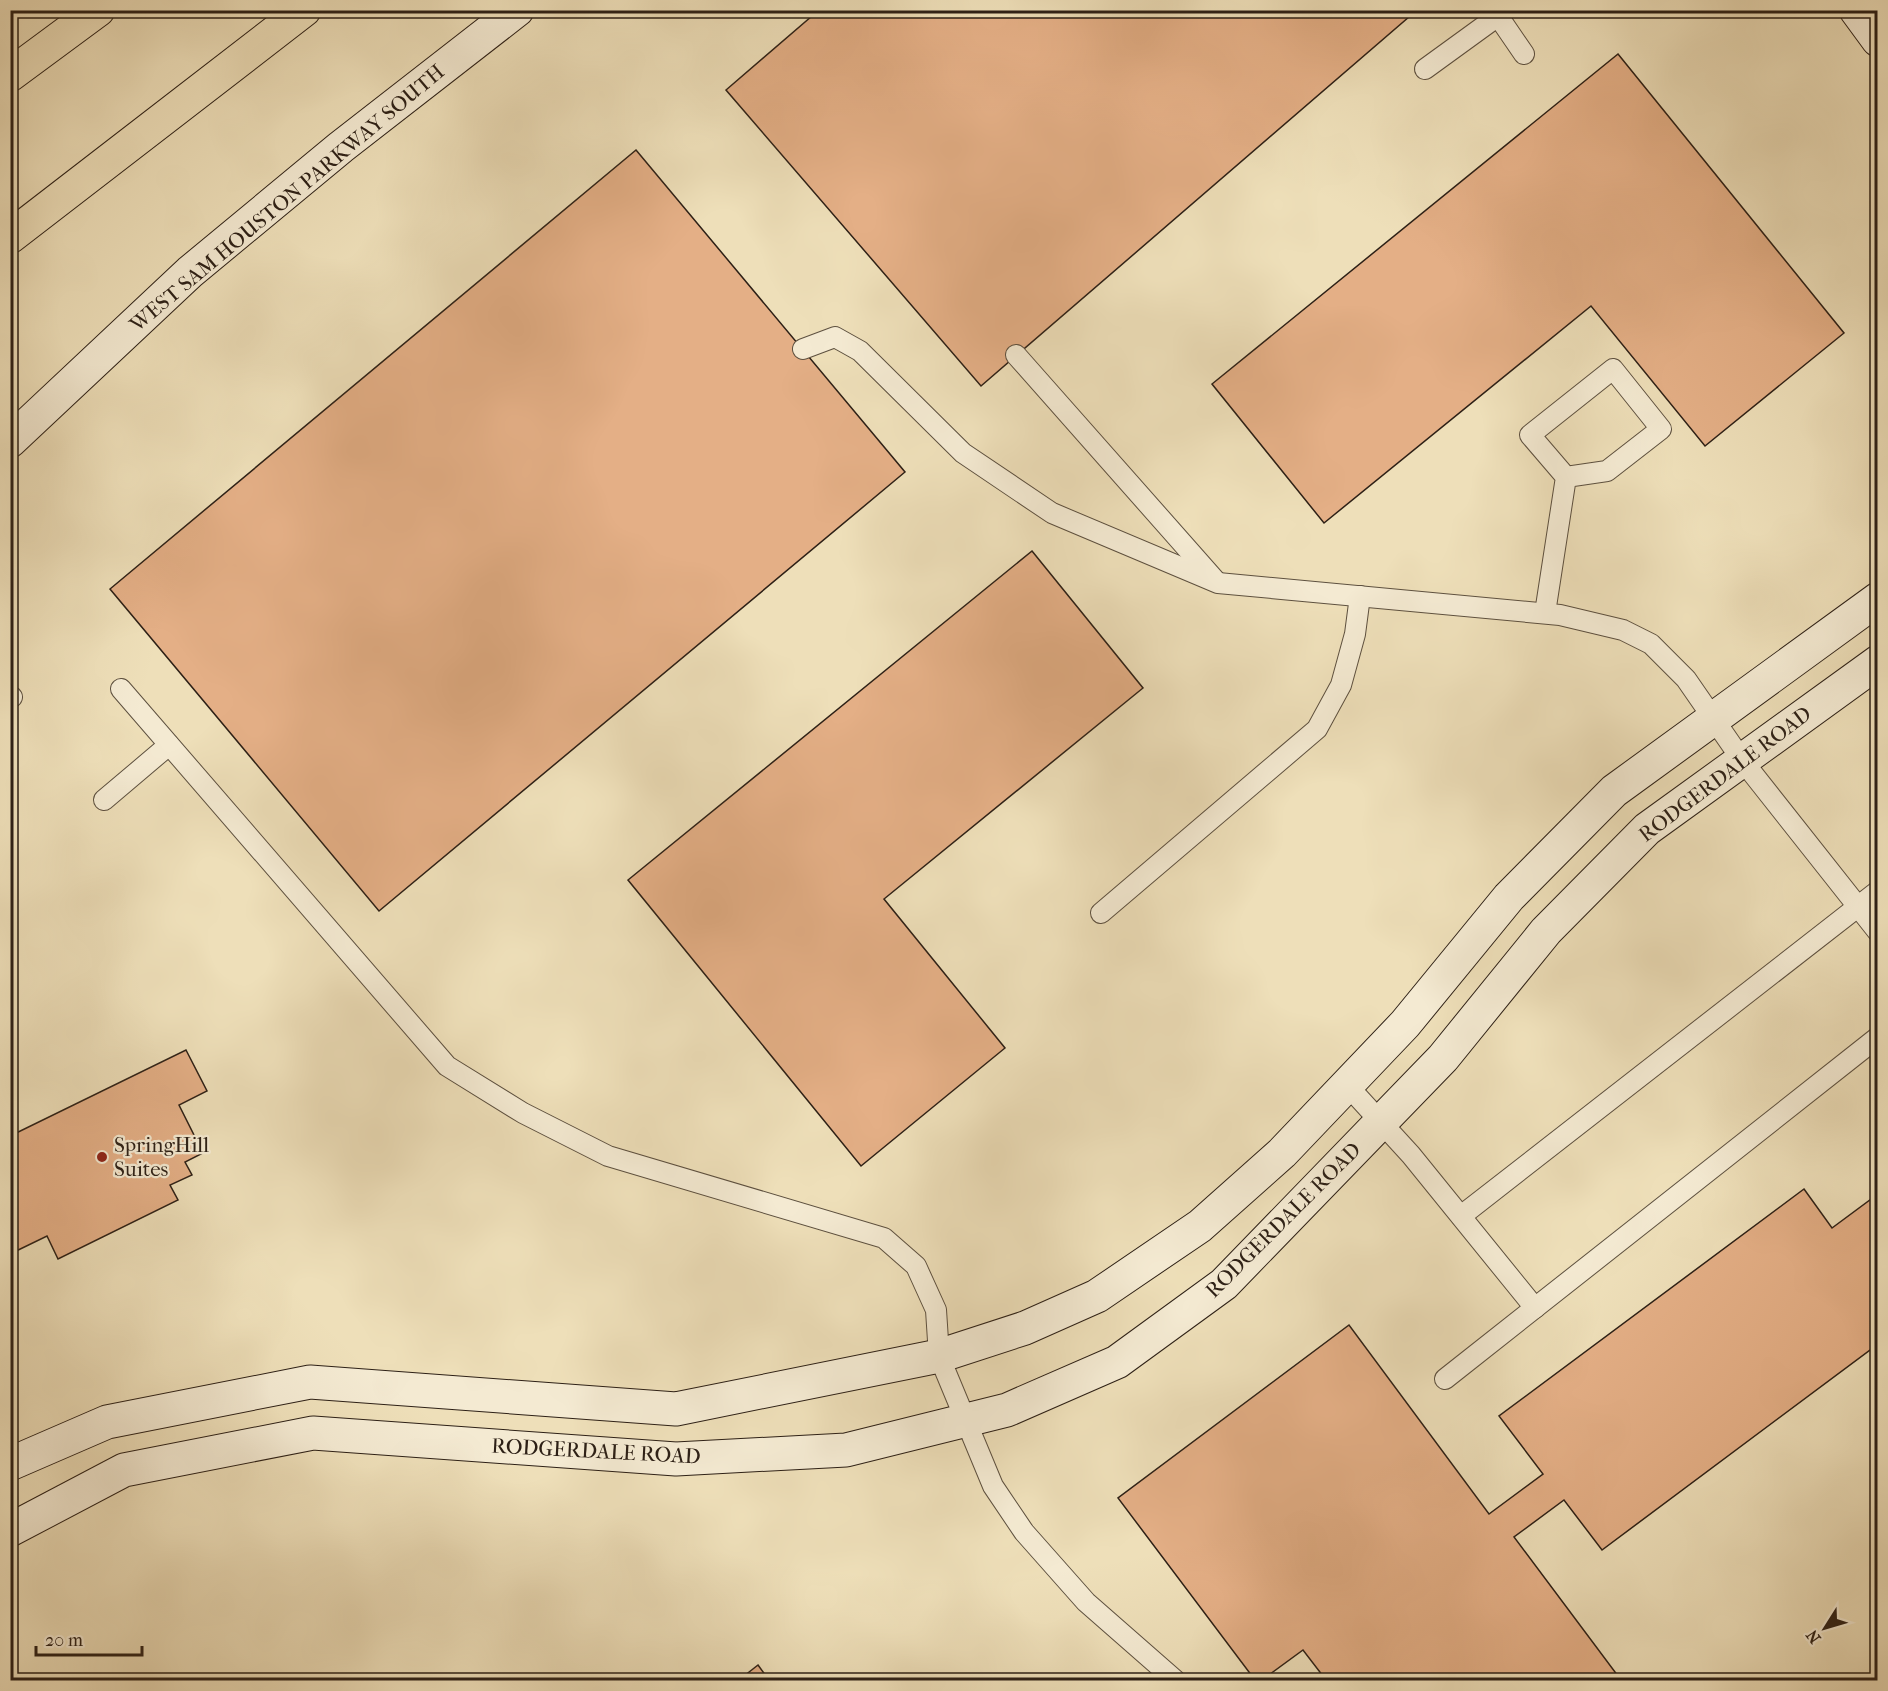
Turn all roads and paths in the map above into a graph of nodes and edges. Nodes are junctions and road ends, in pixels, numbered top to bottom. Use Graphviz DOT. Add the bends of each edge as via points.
graph roads {
  1 [pos="98,10"];
  2 [pos="304,10"];
  3 [pos="315,10"];
  4 [pos="517,10"];
  5 [pos="1497,13"];
  6 [pos="1524,54"];
  7 [pos="1425,69"];
  8 [pos="222,74"];
  9 [pos="10,75"];
  10 [pos="10,237"];
  11 [pos="803,350"];
  12 [pos="1016,355"];
  13 [pos="10,441"];
  14 [pos="1566,477"];
  15 [pos="1218,583"];
  16 [pos="1360,596"];
  17 [pos="1878,599"];
  18 [pos="1545,614"];
  19 [pos="1878,662"];
  20 [pos="121,689"];
  21 [pos="1713,718"];
  22 [pos="169,745"];
  23 [pos="1742,759"];
  24 [pos="104,800"];
  25 [pos="1878,891"];
  26 [pos="1858,907"];
  27 [pos="1101,913"];
  28 [pos="1878,932"];
  29 [pos="1878,1037"];
  30 [pos="1347,1085"];
  31 [pos="1381,1123"];
  32 [pos="1461,1216"];
  33 [pos="1535,1308"];
  34 [pos="939,1356"];
  35 [pos="1445,1379"];
  36 [pos="966,1420"];
  37 [pos="10,1464"];
  38 [pos="10,1530"];
  39 [pos="1174,1680"];
  1 -- 9 [label="highway"];
  2 -- 8 [label="highway"];
  3 -- 8 [label="highway"];
  4 -- 13 [label="street, WEST SAM HOUSTON PARKWAY SOUTH" via="341,147 190,272"];
  5 -- 6 [label="lane"];
  5 -- 7 [label="lane"];
  8 -- 10 [label="highway"];
  11 -- 15 [label="lane" via="835,337 860,351 963,453 1052,513"];
  12 -- 15 [label="lane"];
  14 -- 14 [label="lane" via="1530,435 1613,369 1661,429 1607,471"];
  14 -- 18 [label="lane"];
  15 -- 16 [label="lane"];
  16 -- 18 [label="lane"];
  16 -- 27 [label="lane" via="1355,634 1341,685 1317,729"];
  17 -- 21 [label="street"];
  18 -- 21 [label="lane" via="1623,630 1651,644 1686,679"];
  19 -- 23 [label="street, RODGERDALE ROAD"];
  20 -- 22 [label="lane"];
  21 -- 23 [label="lane"];
  21 -- 30 [label="street" via="1614,791 1509,897 1405,1024"];
  22 -- 24 [label="lane"];
  22 -- 34 [label="lane" via="447,1066 523,1113 608,1156 884,1238 916,1266 936,1310"];
  23 -- 26 [label="lane"];
  23 -- 31 [label="street, RODGERDALE ROAD" via="1638,838 1546,931 1443,1058"];
  25 -- 26 [label="lane"];
  26 -- 28 [label="lane"];
  26 -- 32 [label="lane"];
  29 -- 33 [label="lane"];
  30 -- 31 [label="lane"];
  30 -- 34 [label="street" via="1282,1153 1200,1226 1097,1296 1025,1328"];
  31 -- 32 [label="lane"];
  31 -- 36 [label="street, RODGERDALE ROAD" via="1224,1284 1117,1362 1007,1410"];
  32 -- 33 [label="lane"];
  33 -- 35 [label="lane"];
  34 -- 36 [label="lane"];
  34 -- 37 [label="street" via="676,1409 310,1382 107,1422"];
  36 -- 38 [label="street, RODGERDALE ROAD" via="846,1450 676,1459 313,1433 124,1470"];
  36 -- 39 [label="lane" via="993,1486 1024,1532 1086,1602"];
}
